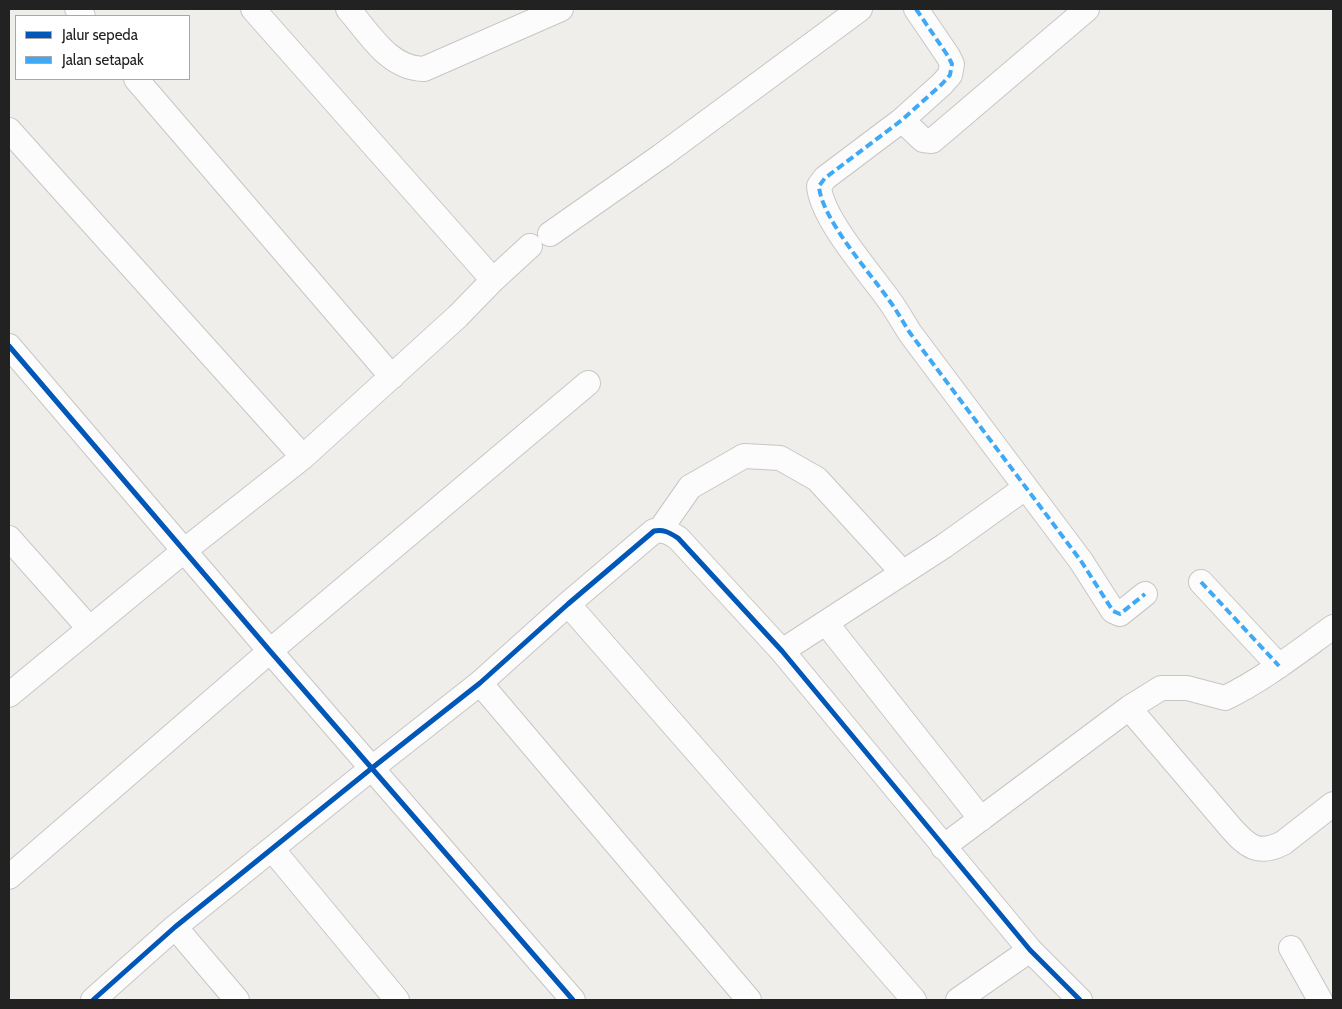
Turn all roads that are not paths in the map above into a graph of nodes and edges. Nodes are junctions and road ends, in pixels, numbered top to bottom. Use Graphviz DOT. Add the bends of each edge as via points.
graph roads {
  1 [pos="253,9"];
  2 [pos="348,9"];
  3 [pos="561,9"];
  4 [pos="860,9"];
  5 [pos="916,9"];
  6 [pos="1087,9"];
  7 [pos="518,18"];
  8 [pos="137,80"];
  9 [pos="902,120"];
  10 [pos="9,130"];
  11 [pos="550,234"];
  12 [pos="530,246"];
  13 [pos="493,280"];
  14 [pos="9,346"];
  15 [pos="392,377"];
  16 [pos="588,383"];
  17 [pos="303,458"];
  18 [pos="1025,488"];
  19 [pos="660,530"];
  20 [pos="9,538"];
  21 [pos="185,550"];
  22 [pos="903,573"];
  23 [pos="1201,582"];
  24 [pos="1145,594"];
  25 [pos="568,604"];
  26 [pos="826,623"];
  27 [pos="1333,626"];
  28 [pos="89,628"];
  29 [pos="270,651"];
  30 [pos="782,651"];
  31 [pos="1279,666"];
  32 [pos="480,683"];
  33 [pos="9,694"];
  34 [pos="1129,708"];
  35 [pos="372,768"];
  36 [pos="1333,804"];
  37 [pos="981,819"];
  38 [pos="943,847"];
  39 [pos="272,849"];
  40 [pos="9,877"];
  41 [pos="175,927"];
  42 [pos="1291,948"];
  43 [pos="1030,950"];
  44 [pos="93,1000"];
  45 [pos="237,1000"];
  46 [pos="398,1000"];
  47 [pos="573,1000"];
  48 [pos="749,1000"];
  49 [pos="914,1000"];
  50 [pos="958,1000"];
  51 [pos="1080,1000"];
  52 [pos="1320,1000"];
  1 -- 13 [label="street"];
  2 -- 7 [label="street" via="386,53 414,69 424,69"];
  3 -- 7 [label="street"];
  4 -- 11 [label="street"];
  5 -- 9 [label="street" via="952,64 950,75 942,84"];
  6 -- 9 [label="street" via="932,141 923,140"];
  8 -- 15 [label="street"];
  9 -- 18 [label="street" via="825,178 818,186 819,196 841,235 910,333"];
  10 -- 17 [label="street"];
  12 -- 13 [label="street"];
  13 -- 15 [label="street"];
  14 -- 21 [label="street"];
  15 -- 17 [label="street"];
  16 -- 29 [label="street"];
  17 -- 21 [label="street"];
  18 -- 22 [label="street"];
  18 -- 24 [label="street" via="1115,613 1120,614"];
  19 -- 22 [label="street" via="690,487 744,456 780,458 817,479"];
  19 -- 25 [label="street" via="654,531"];
  19 -- 30 [label="street" via="678,538"];
  20 -- 28 [label="street"];
  21 -- 28 [label="street"];
  21 -- 29 [label="street"];
  22 -- 26 [label="street"];
  23 -- 31 [label="street"];
  25 -- 32 [label="street"];
  25 -- 49 [label="street"];
  26 -- 30 [label="street"];
  26 -- 37 [label="street"];
  27 -- 31 [label="street"];
  28 -- 33 [label="street"];
  29 -- 35 [label="street"];
  29 -- 40 [label="street"];
  30 -- 38 [label="street"];
  31 -- 34 [label="street" via="1225,698 1187,688 1162,688"];
  32 -- 35 [label="street"];
  32 -- 48 [label="street"];
  34 -- 36 [label="street" via="1244,843 1252,847 1262,850 1273,848"];
  34 -- 37 [label="street"];
  35 -- 39 [label="street"];
  35 -- 47 [label="street"];
  37 -- 38 [label="street"];
  38 -- 43 [label="street"];
  39 -- 41 [label="street"];
  39 -- 46 [label="street"];
  41 -- 44 [label="street"];
  41 -- 45 [label="street"];
  42 -- 52 [label="street"];
  43 -- 50 [label="street"];
  43 -- 51 [label="street"];
}
